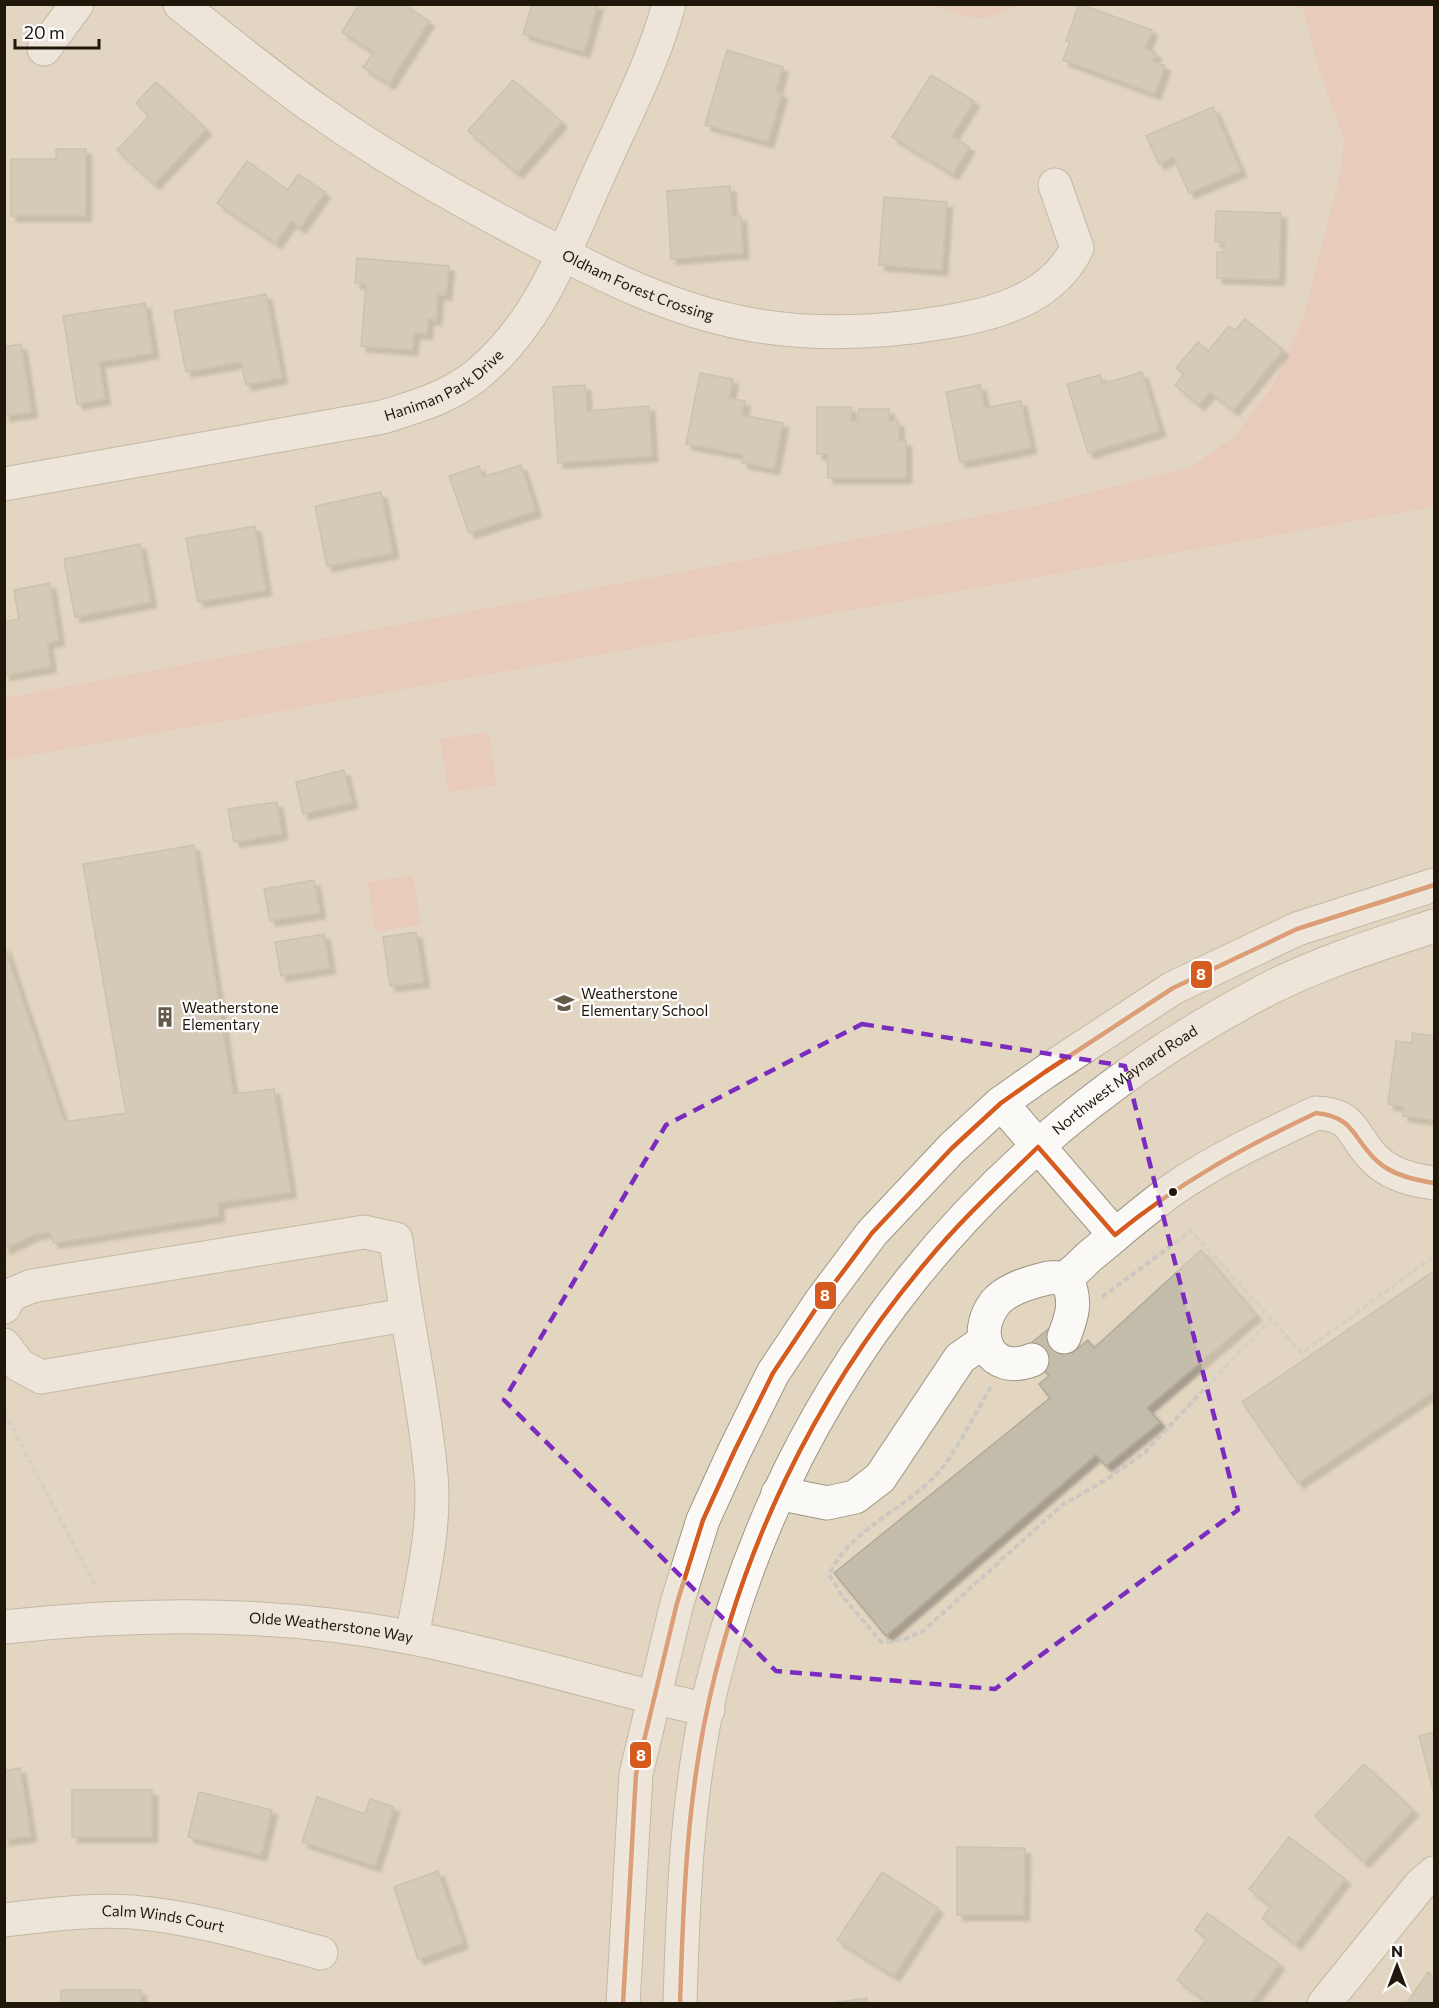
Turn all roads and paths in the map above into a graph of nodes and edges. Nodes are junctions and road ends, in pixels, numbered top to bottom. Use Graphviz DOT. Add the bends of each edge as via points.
graph roads {
  1 [pos="77,4"];
  2 [pos="180,4"];
  3 [pos="669,4"];
  4 [pos="44,49"];
  5 [pos="1054,185"];
  6 [pos="563,254"];
  7 [pos="4,484"];
  8 [pos="1434,885"];
  9 [pos="1434,926"];
  10 [pos="1001,1103"];
  11 [pos="1038,1147"];
  12 [pos="1434,1183"];
  13 [pos="1115,1235"];
  14 [pos="1434,1256"];
  15 [pos="1066,1277"];
  16 [pos="1099,1300"];
  17 [pos="4,1307"];
  18 [pos="405,1315"];
  19 [pos="1271,1319"];
  20 [pos="1064,1337"];
  21 [pos="4,1345"];
  22 [pos="990,1358"];
  23 [pos="1032,1360"];
  24 [pos="4,1412"];
  25 [pos="778,1493"];
  26 [pos="95,1585"];
  27 [pos="4,1627"];
  28 [pos="412,1638"];
  29 [pos="652,1697"];
  30 [pos="708,1710"];
  31 [pos="1434,1873"];
  32 [pos="4,1920"];
  33 [pos="321,1953"];
  34 [pos="623,2004"];
  35 [pos="680,2004"];
  36 [pos="1324,2004"];
  1 -- 4 [label="street"];
  2 -- 6 [label="street, Oldham Forest Crossing" via="317,110 397,162"];
  3 -- 6 [label="street, Haniman Park Drive" via="647,70"];
  5 -- 6 [label="street, Oldham Forest Crossing" via="1077,248 1068,266 1021,303 969,318 910,328 807,331 748,324 648,296"];
  6 -- 7 [label="street, Haniman Park Drive" via="520,331 476,376 440,399 383,417"];
  8 -- 10 [label="street" via="1297,929 1173,988"];
  9 -- 11 [label="street, Northwest Maynard Road" via="1356,952 1271,988 1185,1036 1099,1095"];
  10 -- 11 [label="street"];
  10 -- 29 [label="street" via="952,1148 872,1233 820,1301 773,1373 703,1520"];
  11 -- 13 [label="street"];
  11 -- 25 [label="street, Northwest Maynard Road" via="946,1236 883,1314 826,1401"];
  12 -- 13 [label="street" via="1399,1176 1371,1155 1351,1123 1334,1113 1316,1113 1205,1168"];
  13 -- 15 [label="street"];
  14 -- 19 [label="path" via="1302,1353"];
  15 -- 20 [label="street" via="1073,1292 1074,1312"];
  15 -- 22 [label="street" via="1049,1278 1012,1290 995,1303 987,1320"];
  16 -- 19 [label="path" via="1191,1232"];
  17 -- 18 [label="street" via="10,1295 32,1286 364,1232 396,1239"];
  18 -- 21 [label="street" via="41,1377 19,1365"];
  18 -- 28 [label="street" via="432,1476 430,1529"];
  19 -- 22 [label="path" via="1145,1452 1062,1505 923,1631 903,1640 881,1642 829,1575 835,1562 876,1522 913,1497 943,1467"];
  22 -- 23 [label="street" via="1020,1365"];
  22 -- 25 [label="street" via="960,1358 880,1478 855,1497 827,1503"];
  24 -- 26 [label="path"];
  25 -- 30 [label="street, Northwest Maynard Road" via="740,1588"];
  27 -- 28 [label="street, Olde Weatherstone Way" via="86,1618 193,1616 296,1621"];
  28 -- 29 [label="street, Olde Weatherstone Way"];
  29 -- 30 [label="street, Olde Weatherstone Way"];
  29 -- 34 [label="street" via="636,1774"];
  30 -- 35 [label="street, Northwest Maynard Road" via="693,1795"];
  31 -- 36 [label="street"];
  32 -- 33 [label="street, Calm Winds Court" via="83,1911 134,1912 253,1935"];
}
